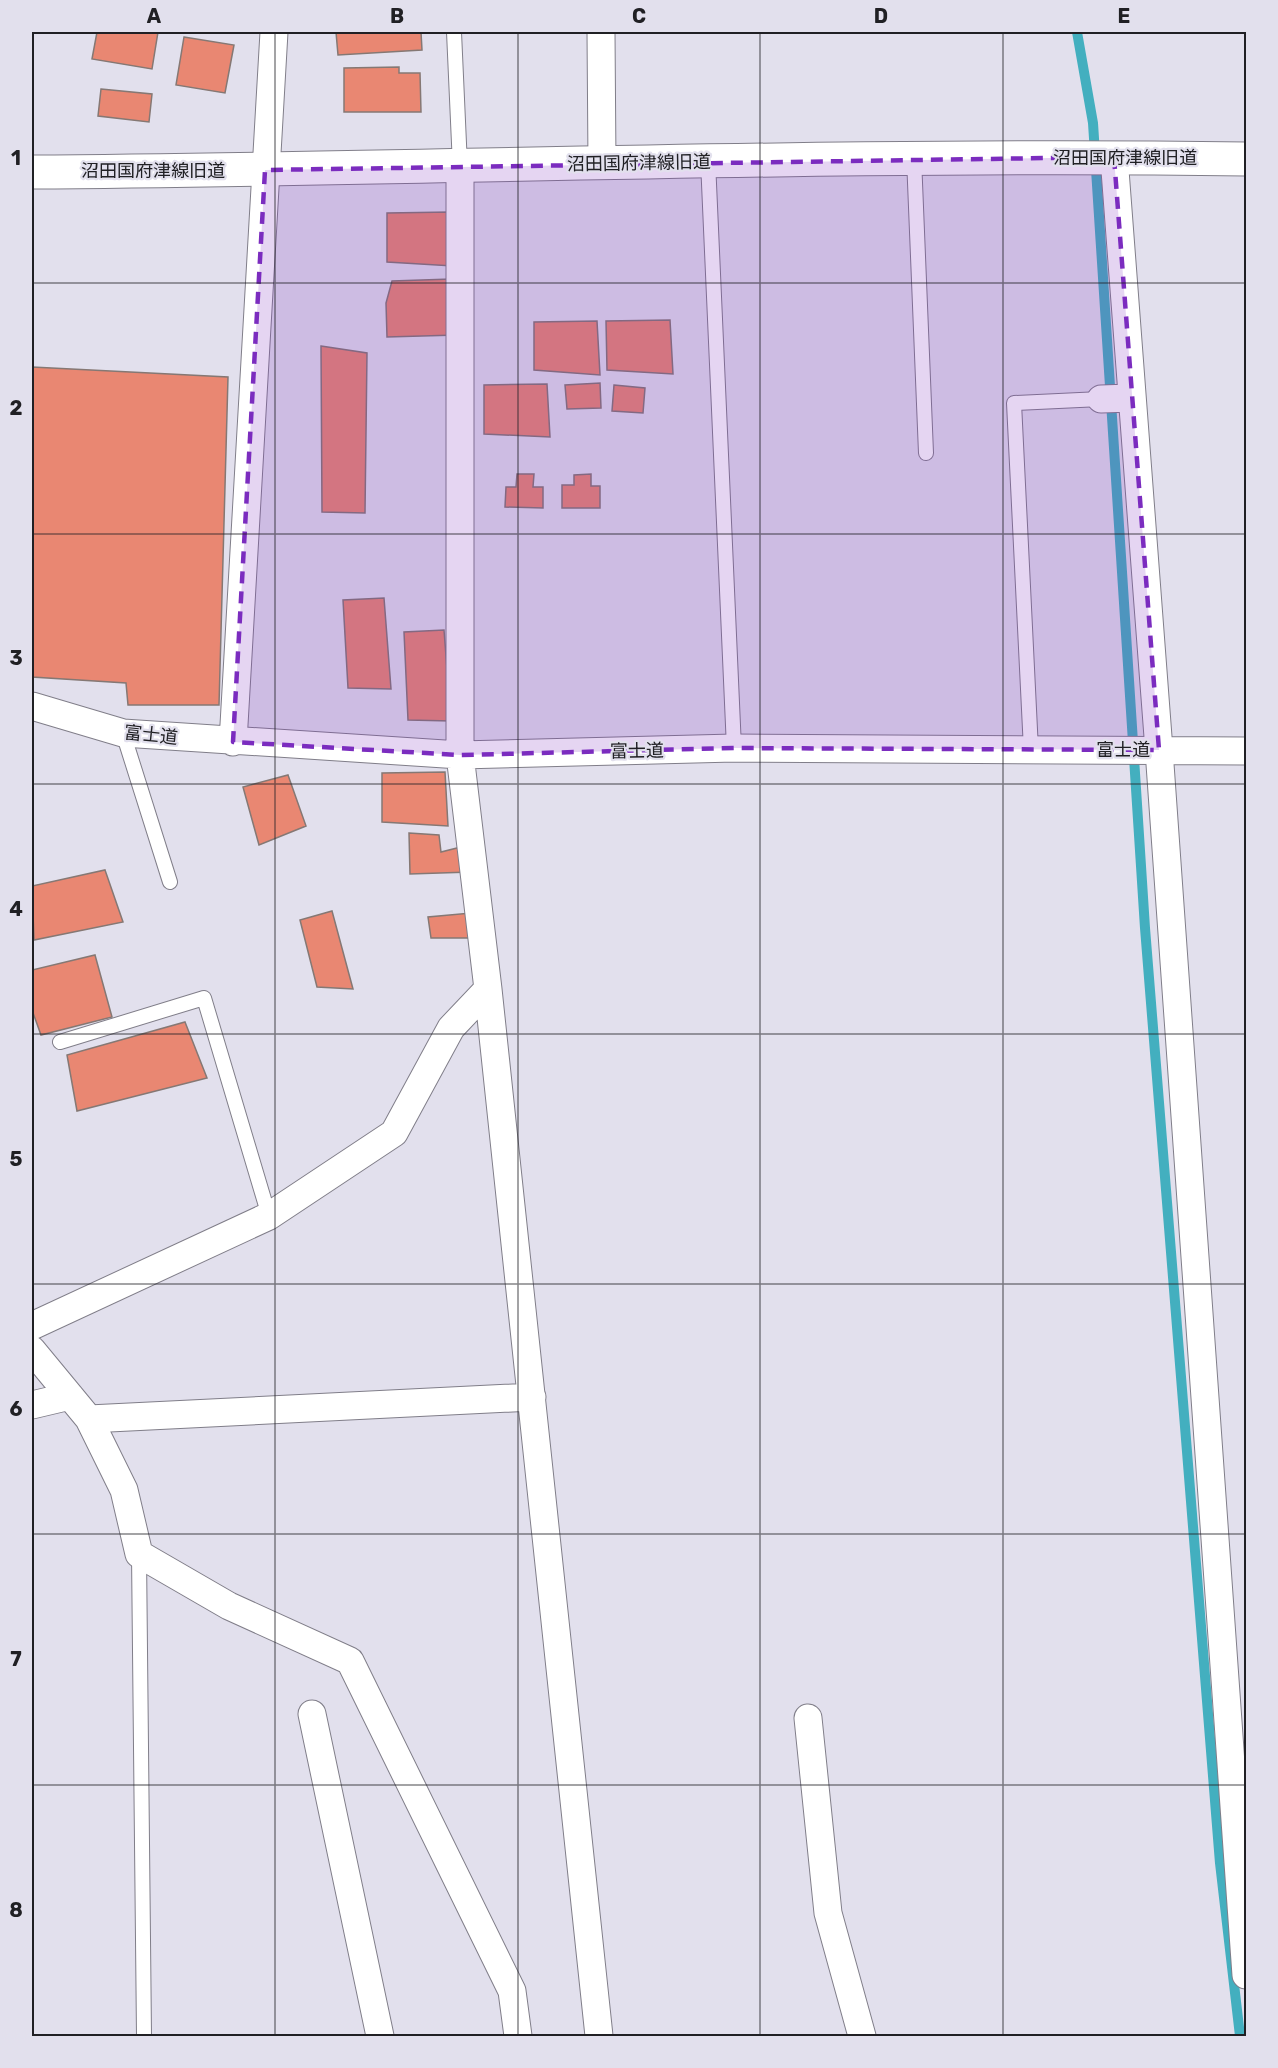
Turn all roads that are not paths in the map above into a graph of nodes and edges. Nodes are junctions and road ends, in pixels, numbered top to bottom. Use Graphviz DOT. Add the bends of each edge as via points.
graph roads {
  1 [pos="274,32"];
  2 [pos="454,32"];
  3 [pos="601,32"];
  4 [pos="914,157"];
  5 [pos="1114,157"];
  6 [pos="1246,159"];
  7 [pos="708,161"];
  8 [pos="602,164"];
  9 [pos="460,166"];
  10 [pos="265,170"];
  11 [pos="32,172"];
  12 [pos="1131,398"];
  13 [pos="1101,399"];
  14 [pos="926,453"];
  15 [pos="32,706"];
  16 [pos="123,733"];
  17 [pos="233,742"];
  18 [pos="734,748"];
  19 [pos="1031,750"];
  20 [pos="1144,750"];
  21 [pos="1246,751"];
  22 [pos="460,755"];
  23 [pos="170,882"];
  24 [pos="488,989"];
  25 [pos="60,1042"];
  26 [pos="269,1216"];
  27 [pos="32,1326"];
  28 [pos="32,1350"];
  29 [pos="70,1396"];
  30 [pos="532,1397"];
  31 [pos="32,1404"];
  32 [pos="89,1419"];
  33 [pos="139,1554"];
  34 [pos="312,1714"];
  35 [pos="807,1718"];
  36 [pos="1246,1975"];
  37 [pos="144,2037"];
  38 [pos="380,2037"];
  39 [pos="518,2037"];
  40 [pos="599,2037"];
  41 [pos="862,2037"];
  1 -- 10 [label="street"];
  2 -- 9 [label="lane"];
  3 -- 8 [label="street"];
  4 -- 5 [label="street, 沼田国府津線旧道"];
  4 -- 7 [label="street, 沼田国府津線旧道"];
  4 -- 14 [label="lane"];
  5 -- 6 [label="street, 沼田国府津線旧道"];
  5 -- 12 [label="street"];
  7 -- 8 [label="street, 沼田国府津線旧道"];
  7 -- 18 [label="lane"];
  8 -- 9 [label="street, 沼田国府津線旧道"];
  9 -- 10 [label="street, 沼田国府津線旧道"];
  9 -- 22 [label="street"];
  10 -- 11 [label="street, 沼田国府津線旧道"];
  10 -- 17 [label="street"];
  12 -- 13 [label="street"];
  12 -- 20 [label="street"];
  13 -- 19 [label="lane" via="1014,404"];
  15 -- 16 [label="street, 富士道"];
  16 -- 17 [label="street, 富士道"];
  16 -- 23 [label="lane"];
  17 -- 22 [label="street, 富士道"];
  18 -- 19 [label="street, 富士道"];
  18 -- 22 [label="street, 富士道"];
  19 -- 20 [label="street, 富士道"];
  20 -- 21 [label="street, 富士道"];
  20 -- 36 [label="street"];
  22 -- 24 [label="street"];
  24 -- 26 [label="street" via="452,1028 393,1133"];
  24 -- 30 [label="street"];
  25 -- 26 [label="lane" via="204,998"];
  26 -- 27 [label="street"];
  28 -- 29 [label="street"];
  29 -- 31 [label="street"];
  29 -- 32 [label="street"];
  30 -- 32 [label="street"];
  30 -- 40 [label="street"];
  32 -- 33 [label="street" via="124,1490"];
  33 -- 37 [label="lane"];
  33 -- 39 [label="street" via="230,1606 350,1661 512,1990"];
  34 -- 38 [label="street"];
  35 -- 41 [label="street" via="828,1913"];
}
